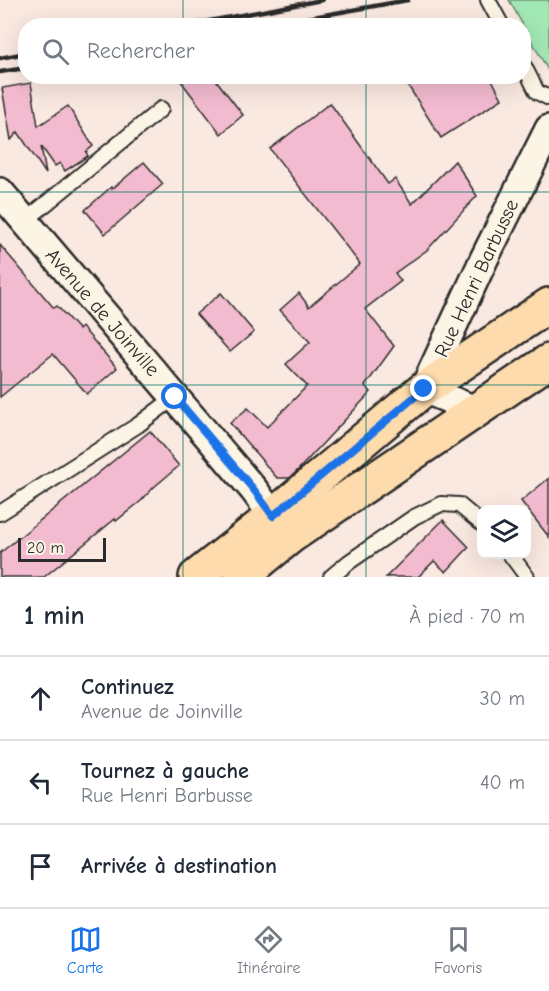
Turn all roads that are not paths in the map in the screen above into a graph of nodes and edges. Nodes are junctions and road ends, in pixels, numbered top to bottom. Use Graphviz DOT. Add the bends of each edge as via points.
graph roads {
  1 [pos="488,0"];
  2 [pos="498,18"];
  3 [pos="531,80"];
  4 [pos="549,98"];
  5 [pos="161,109"];
  6 [pos="549,129"];
  7 [pos="0,192"];
  8 [pos="25,221"];
  9 [pos="549,305"];
  10 [pos="549,361"];
  11 [pos="424,389"];
  12 [pos="175,397"];
  13 [pos="475,410"];
  14 [pos="0,513"];
  15 [pos="273,516"];
  16 [pos="477,520"];
  17 [pos="513,559"];
  18 [pos="196,577"];
  19 [pos="241,577"];
  20 [pos="331,577"];
  21 [pos="527,577"];
  1 -- 2 [label="lane"];
  3 -- 4 [label="lane" via="537,92"];
  5 -- 8 [label="lane"];
  6 -- 11 [label="street, Rue Henri Barbusse"];
  7 -- 8 [label="street, Avenue de Joinville"];
  8 -- 12 [label="street, Avenue de Joinville"];
  9 -- 11 [label="main road"];
  10 -- 13 [label="main road"];
  11 -- 13 [label="street"];
  11 -- 15 [label="main road, Rue Henri Barbusse"];
  12 -- 14 [label="lane"];
  12 -- 15 [label="street, Avenue de Joinville"];
  13 -- 19 [label="main road" via="291,536"];
  15 -- 18 [label="main road, Rue Henri Barbusse"];
  16 -- 20 [label="lane" via="459,505 441,504 414,517"];
  17 -- 21 [label="lane"];
}
